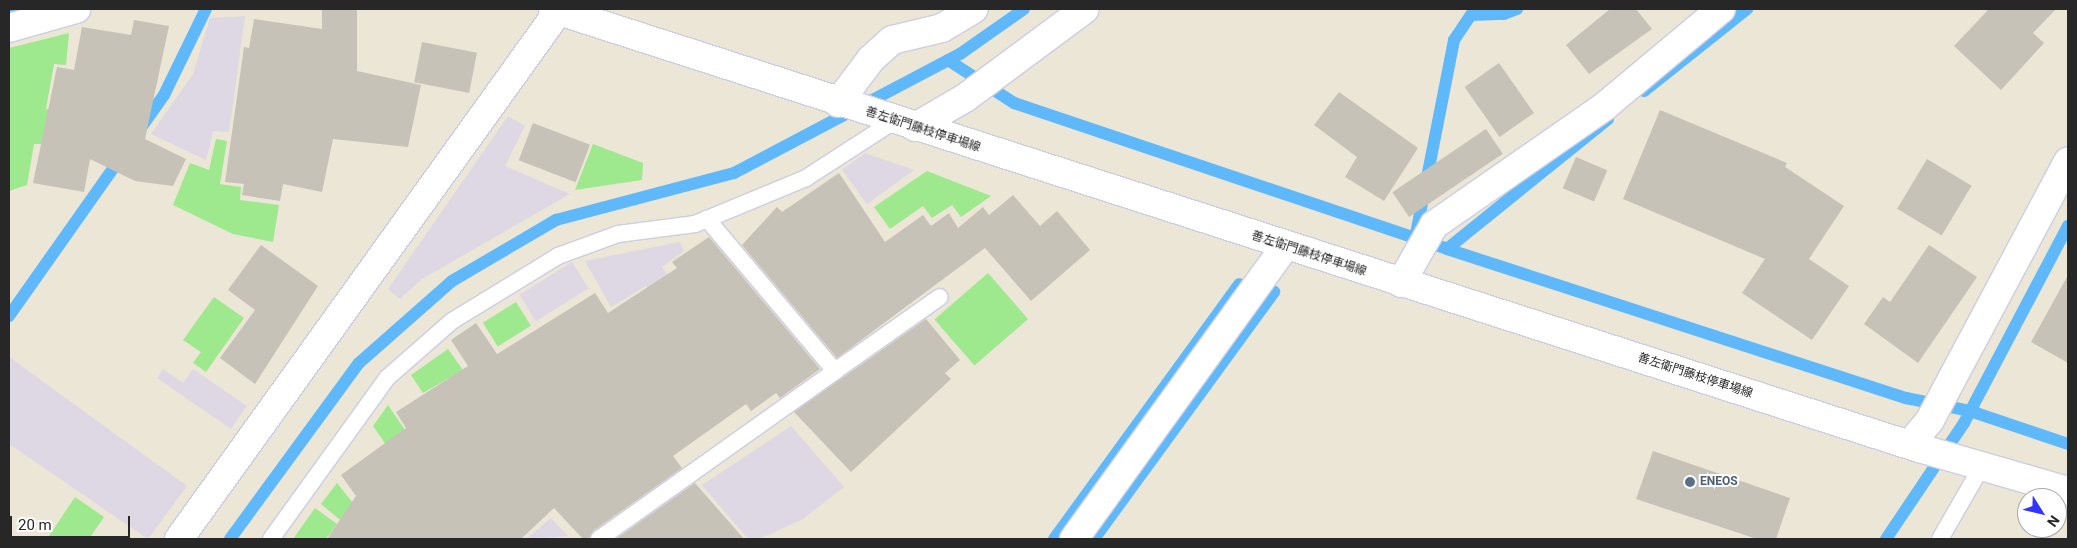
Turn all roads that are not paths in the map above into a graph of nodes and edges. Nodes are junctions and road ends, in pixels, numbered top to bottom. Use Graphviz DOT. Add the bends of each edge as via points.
graph roads {
  1 [pos="76,9"];
  2 [pos="974,9"];
  3 [pos="1085,9"];
  4 [pos="1721,9"];
  5 [pos="557,10"];
  6 [pos="9,28"];
  7 [pos="845,105"];
  8 [pos="898,125"];
  9 [pos="2068,162"];
  10 [pos="707,219"];
  11 [pos="1285,246"];
  12 [pos="1401,283"];
  13 [pos="940,297"];
  14 [pos="836,372"];
  15 [pos="1914,446"];
  16 [pos="1976,464"];
  17 [pos="2068,491"];
  18 [pos="179,539"];
  19 [pos="271,539"];
  20 [pos="599,539"];
  21 [pos="1074,539"];
  22 [pos="1940,539"];
  1 -- 6 [label="street"];
  2 -- 7 [label="street" via="942,28 892,40 871,59"];
  3 -- 8 [label="street" via="965,98"];
  4 -- 12 [label="street" via="1605,106 1434,225"];
  5 -- 7 [label="street, 善左衛門藤枝停車場線"];
  5 -- 18 [label="street"];
  7 -- 8 [label="street, 善左衛門藤枝停車場線"];
  8 -- 10 [label="lane" via="806,178"];
  8 -- 11 [label="street, 善左衛門藤枝停車場線"];
  9 -- 15 [label="street"];
  10 -- 14 [label="lane"];
  10 -- 19 [label="lane" via="618,234 558,256 452,320 387,378"];
  11 -- 12 [label="street, 善左衛門藤枝停車場線"];
  11 -- 21 [label="street"];
  12 -- 15 [label="street, 善左衛門藤枝停車場線"];
  13 -- 14 [label="lane"];
  14 -- 20 [label="lane"];
  15 -- 16 [label="street, 善左衛門藤枝停車場線"];
  16 -- 17 [label="street, 善左衛門藤枝停車場線"];
  16 -- 22 [label="lane"];
}
